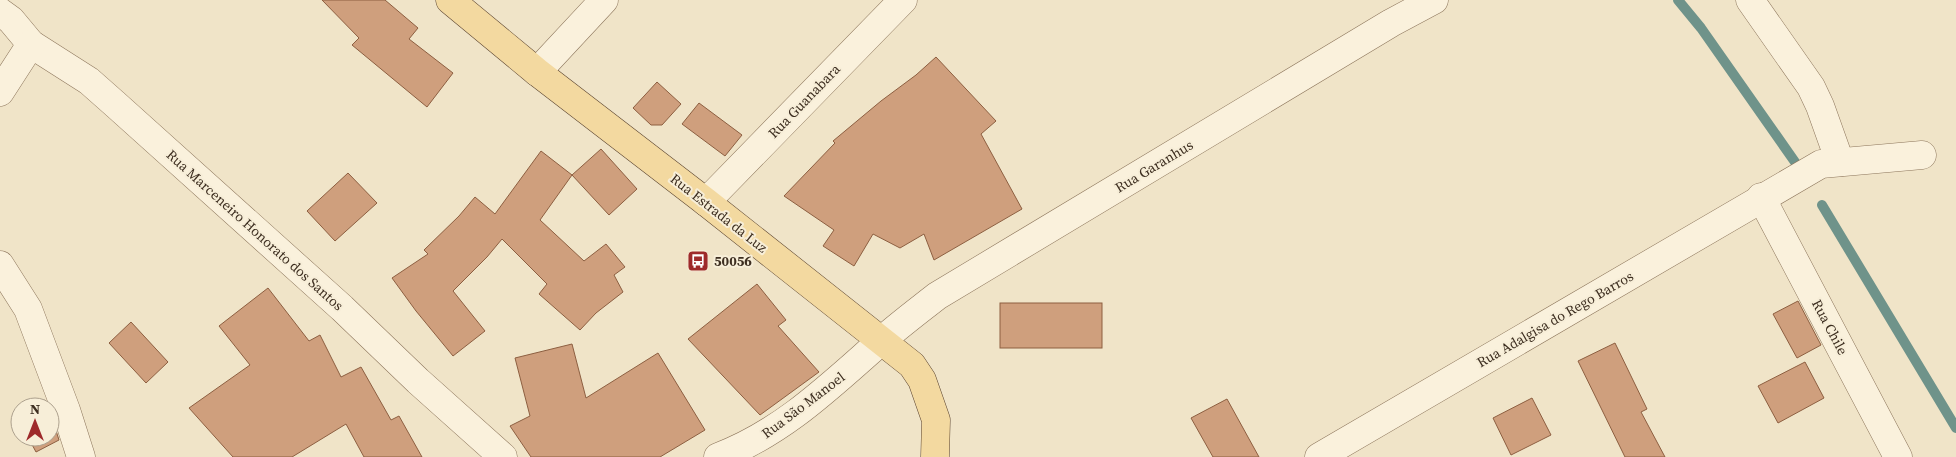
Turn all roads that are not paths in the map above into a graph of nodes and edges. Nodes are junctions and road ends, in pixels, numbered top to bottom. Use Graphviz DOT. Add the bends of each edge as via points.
graph roads {
  1 [pos="450,0"];
  2 [pos="604,0"];
  3 [pos="903,0"];
  4 [pos="1434,0"];
  5 [pos="1750,0"];
  6 [pos="0,12"];
  7 [pos="31,44"];
  8 [pos="537,72"];
  9 [pos="0,92"];
  10 [pos="1922,155"];
  11 [pos="1840,162"];
  12 [pos="1761,197"];
  13 [pos="706,202"];
  14 [pos="0,265"];
  15 [pos="881,342"];
  16 [pos="81,457"];
  17 [pos="503,457"];
  18 [pos="718,457"];
  19 [pos="935,457"];
  20 [pos="1320,457"];
  21 [pos="1898,457"];
  1 -- 8 [label="main road, Rua Estrada da Luz"];
  2 -- 8 [label="street"];
  3 -- 13 [label="street, Rua Guanabara"];
  4 -- 15 [label="street, Rua Garanhus" via="1382,28 937,296"];
  5 -- 11 [label="street" via="1811,87"];
  6 -- 7 [label="street, Rua Marceneiro Honorato dos Santos"];
  7 -- 9 [label="street"];
  7 -- 17 [label="street, Rua Marceneiro Honorato dos Santos" via="89,81"];
  8 -- 13 [label="main road, Rua Estrada da Luz"];
  10 -- 11 [label="street, Rua Adalgisa do Rego Barros"];
  11 -- 12 [label="street, Rua Adalgisa do Rego Barros" via="1820,164"];
  12 -- 20 [label="street, Rua Adalgisa do Rego Barros"];
  12 -- 21 [label="street, Rua Chile"];
  13 -- 15 [label="main road, Rua Estrada da Luz"];
  14 -- 16 [label="street" via="28,309"];
  15 -- 18 [label="street, Rua São Manoel" via="790,418 762,437"];
  15 -- 19 [label="main road, Rua Estrada da Luz" via="912,365 922,380 936,420"];
}
